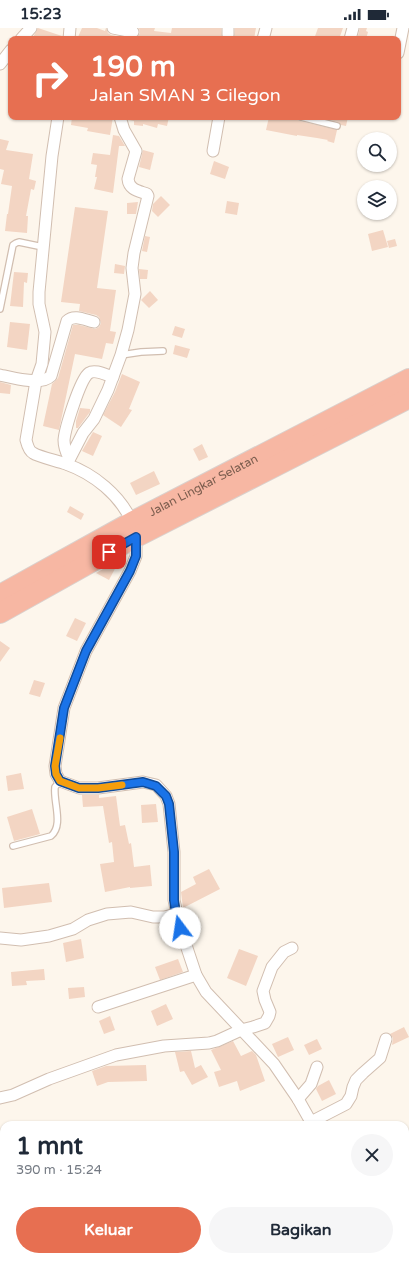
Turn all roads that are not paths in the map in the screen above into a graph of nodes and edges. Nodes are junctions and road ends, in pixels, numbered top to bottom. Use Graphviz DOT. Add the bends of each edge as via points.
graph roads {
  1 [pos="31,28"];
  2 [pos="113,28"];
  3 [pos="405,32"];
  4 [pos="133,33"];
  5 [pos="24,36"];
  6 [pos="401,44"];
  7 [pos="8,54"];
  8 [pos="0,64"];
  9 [pos="58,120"];
  10 [pos="121,120"];
  11 [pos="219,120"];
  12 [pos="313,120"];
  13 [pos="337,126"];
  14 [pos="214,151"];
  15 [pos="44,247"];
  16 [pos="0,309"];
  17 [pos="94,322"];
  18 [pos="163,351"];
  19 [pos="121,355"];
  20 [pos="0,375"];
  21 [pos="113,377"];
  22 [pos="409,379"];
  23 [pos="36,381"];
  24 [pos="409,398"];
  25 [pos="68,461"];
  26 [pos="134,529"];
  27 [pos="0,595"];
  28 [pos="0,613"];
  29 [pos="60,781"];
  30 [pos="13,846"];
  31 [pos="176,914"];
  32 [pos="0,938"];
  33 [pos="292,948"];
  34 [pos="196,975"];
  35 [pos="98,1007"];
  36 [pos="241,1030"];
  37 [pos="386,1039"];
  38 [pos="317,1067"];
  39 [pos="0,1098"];
  40 [pos="298,1099"];
  41 [pos="311,1121"];
  42 [pos="316,1121"];
  1 -- 5 [label="street"];
  2 -- 4 [label="street"];
  3 -- 6 [label="street"];
  7 -- 8 [label="street"];
  9 -- 15 [label="street"];
  10 -- 19 [label="street" via="136,151 128,184 148,196 134,253 132,268 135,294"];
  11 -- 14 [label="street"];
  12 -- 13 [label="lane"];
  15 -- 16 [label="lane" via="19,242 14,245"];
  15 -- 23 [label="street" via="39,304 45,332 42,364"];
  17 -- 23 [label="street" via="74,317 66,321 51,376 43,381"];
  18 -- 19 [label="lane"];
  19 -- 21 [label="street"];
  20 -- 23 [label="street"];
  21 -- 25 [label="street" via="94,419 83,432"];
  21 -- 25 [label="street" via="94,372 83,380 64,441"];
  22 -- 26 [label="highway, Jalan Lingkar Selatan"];
  23 -- 25 [label="street" via="26,434 27,444 33,453"];
  24 -- 26 [label="highway, Jalan Lingkar Selatan"];
  25 -- 26 [label="street" via="110,491 126,510"];
  26 -- 27 [label="highway, Jalan Lingkar Selatan"];
  26 -- 28 [label="highway, Jalan Lingkar Selatan"];
  26 -- 29 [label="street" via="136,556 86,651 64,708 55,766"];
  29 -- 30 [label="lane" via="54,792 58,825 56,830 51,836"];
  29 -- 31 [label="street" via="79,788 143,782 161,790 169,804"];
  31 -- 32 [label="street" via="164,917 131,912 107,914 49,936 21,940"];
  31 -- 34 [label="street"];
  33 -- 36 [label="street" via="284,952 272,967 263,991 269,1016 265,1022"];
  34 -- 35 [label="street"];
  34 -- 36 [label="street" via="206,992"];
  36 -- 39 [label="street" via="209,1043 164,1046 116,1055 49,1079 13,1096"];
  36 -- 40 [label="street" via="274,1064"];
  37 -- 42 [label="street" via="380,1058 356,1080 346,1104"];
  38 -- 40 [label="street" via="311,1084"];
  40 -- 41 [label="street"];
}
